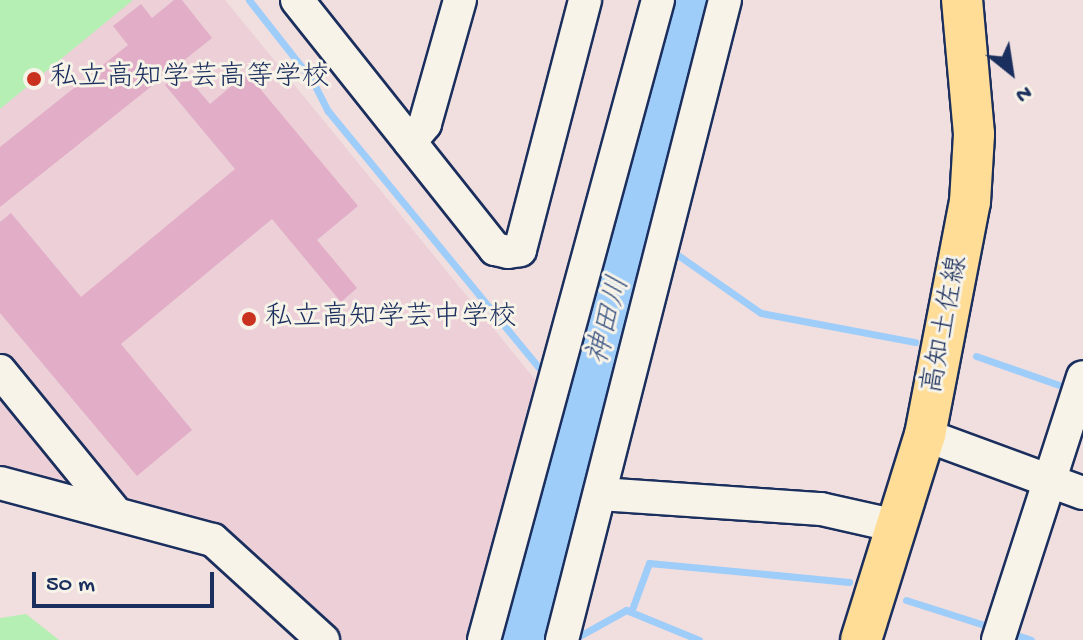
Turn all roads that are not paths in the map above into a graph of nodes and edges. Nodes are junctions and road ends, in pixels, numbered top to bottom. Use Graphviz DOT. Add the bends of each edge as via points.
graph roads {
  1 [pos="297,0"];
  2 [pos="460,0"];
  3 [pos="585,0"];
  4 [pos="658,0"];
  5 [pos="725,0"];
  6 [pos="962,0"];
  7 [pos="410,142"];
  8 [pos="0,371"];
  9 [pos="1083,377"];
  10 [pos="925,435"];
  11 [pos="1047,478"];
  12 [pos="0,483"];
  13 [pos="1083,493"];
  14 [pos="600,494"];
  15 [pos="116,513"];
  16 [pos="897,526"];
  17 [pos="323,640"];
  18 [pos="484,640"];
  19 [pos="562,640"];
  20 [pos="861,640"];
  21 [pos="998,640"];
  1 -- 7 [label="street"];
  2 -- 7 [label="street" via="425,124"];
  3 -- 7 [label="street" via="520,250 495,249"];
  4 -- 18 [label="street"];
  5 -- 14 [label="street"];
  6 -- 10 [label="main road, 高知土佐線" via="974,134 970,202"];
  8 -- 15 [label="street"];
  9 -- 11 [label="street"];
  10 -- 11 [label="street"];
  10 -- 16 [label="main road, 高知土佐線"];
  11 -- 13 [label="street"];
  11 -- 21 [label="street"];
  12 -- 15 [label="street"];
  14 -- 16 [label="street" via="821,509"];
  14 -- 19 [label="street"];
  15 -- 17 [label="street" via="213,540"];
  16 -- 20 [label="main road, 高知土佐線"];
}
